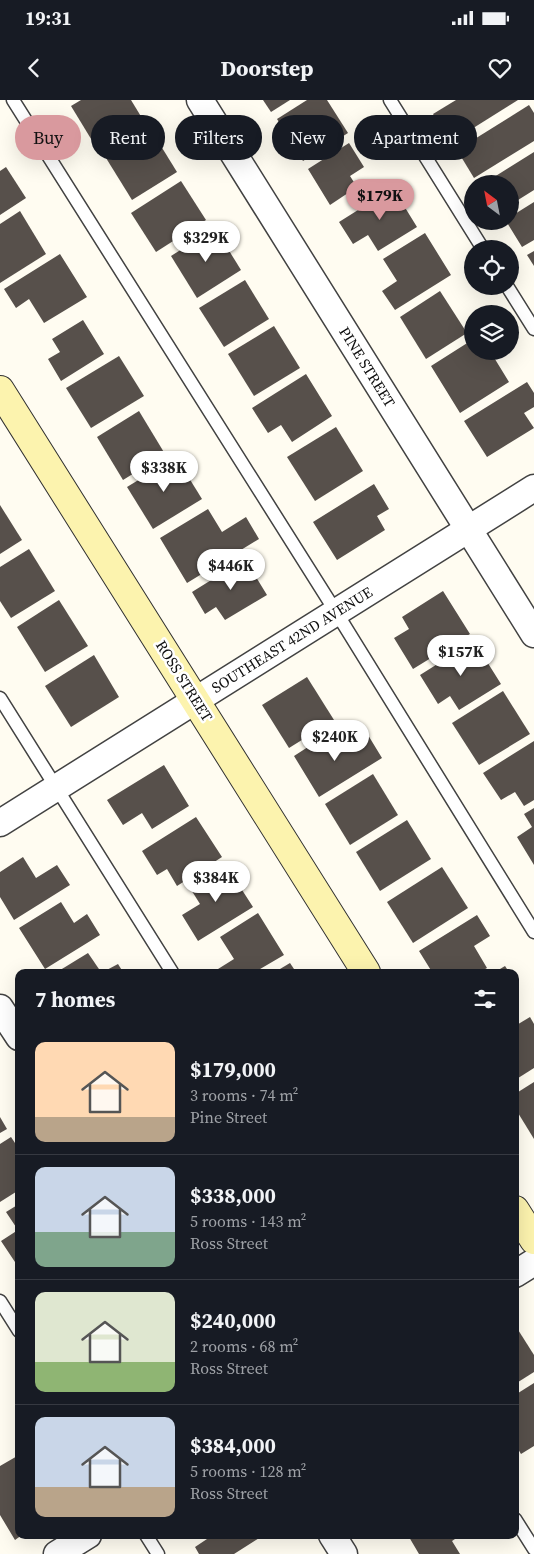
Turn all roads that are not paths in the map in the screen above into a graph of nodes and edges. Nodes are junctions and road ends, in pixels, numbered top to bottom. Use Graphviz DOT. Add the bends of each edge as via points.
graph roads {
  1 [pos="13,100"];
  2 [pos="200,100"];
  3 [pos="390,100"];
  4 [pos="477,240"];
  5 [pos="513,295"];
  6 [pos="534,329"];
  7 [pos="0,390"];
  8 [pos="534,488"];
  9 [pos="468,529"];
  10 [pos="336,612"];
  11 [pos="534,634"];
  12 [pos="0,698"];
  13 [pos="196,700"];
  14 [pos="56,788"];
  15 [pos="0,823"];
  16 [pos="534,932"];
  17 [pos="170,969"];
  18 [pos="364,969"];
  19 [pos="0,1008"];
  20 [pos="15,1031"];
  21 [pos="519,1216"];
  22 [pos="534,1240"];
  23 [pos="534,1262"];
  24 [pos="519,1271"];
  25 [pos="0,1301"];
  26 [pos="15,1325"];
  27 [pos="519,1525"];
  28 [pos="81,1539"];
  29 [pos="149,1539"];
  30 [pos="335,1539"];
  31 [pos="534,1549"];
  32 [pos="57,1554"];
  33 [pos="158,1554"];
  34 [pos="344,1554"];
  1 -- 10 [label="lane"];
  2 -- 9 [label="street, PINE STREET"];
  3 -- 4 [label="lane"];
  5 -- 6 [label="lane"];
  7 -- 13 [label="street, ROSS STREET"];
  8 -- 9 [label="street, SOUTHEAST 42ND AVENUE"];
  9 -- 10 [label="street, SOUTHEAST 42ND AVENUE"];
  9 -- 11 [label="street, PINE STREET"];
  10 -- 13 [label="street, SOUTHEAST 42ND AVENUE"];
  10 -- 16 [label="lane"];
  12 -- 14 [label="lane"];
  13 -- 14 [label="street, SOUTHEAST 42ND AVENUE"];
  13 -- 18 [label="street, ROSS STREET"];
  14 -- 15 [label="street, SOUTHEAST 42ND AVENUE"];
  14 -- 17 [label="lane"];
  19 -- 20 [label="street"];
  21 -- 22 [label="street"];
  23 -- 24 [label="street"];
  25 -- 26 [label="lane"];
  27 -- 31 [label="lane"];
  28 -- 32 [label="street"];
  29 -- 33 [label="lane"];
  30 -- 34 [label="street"];
}
